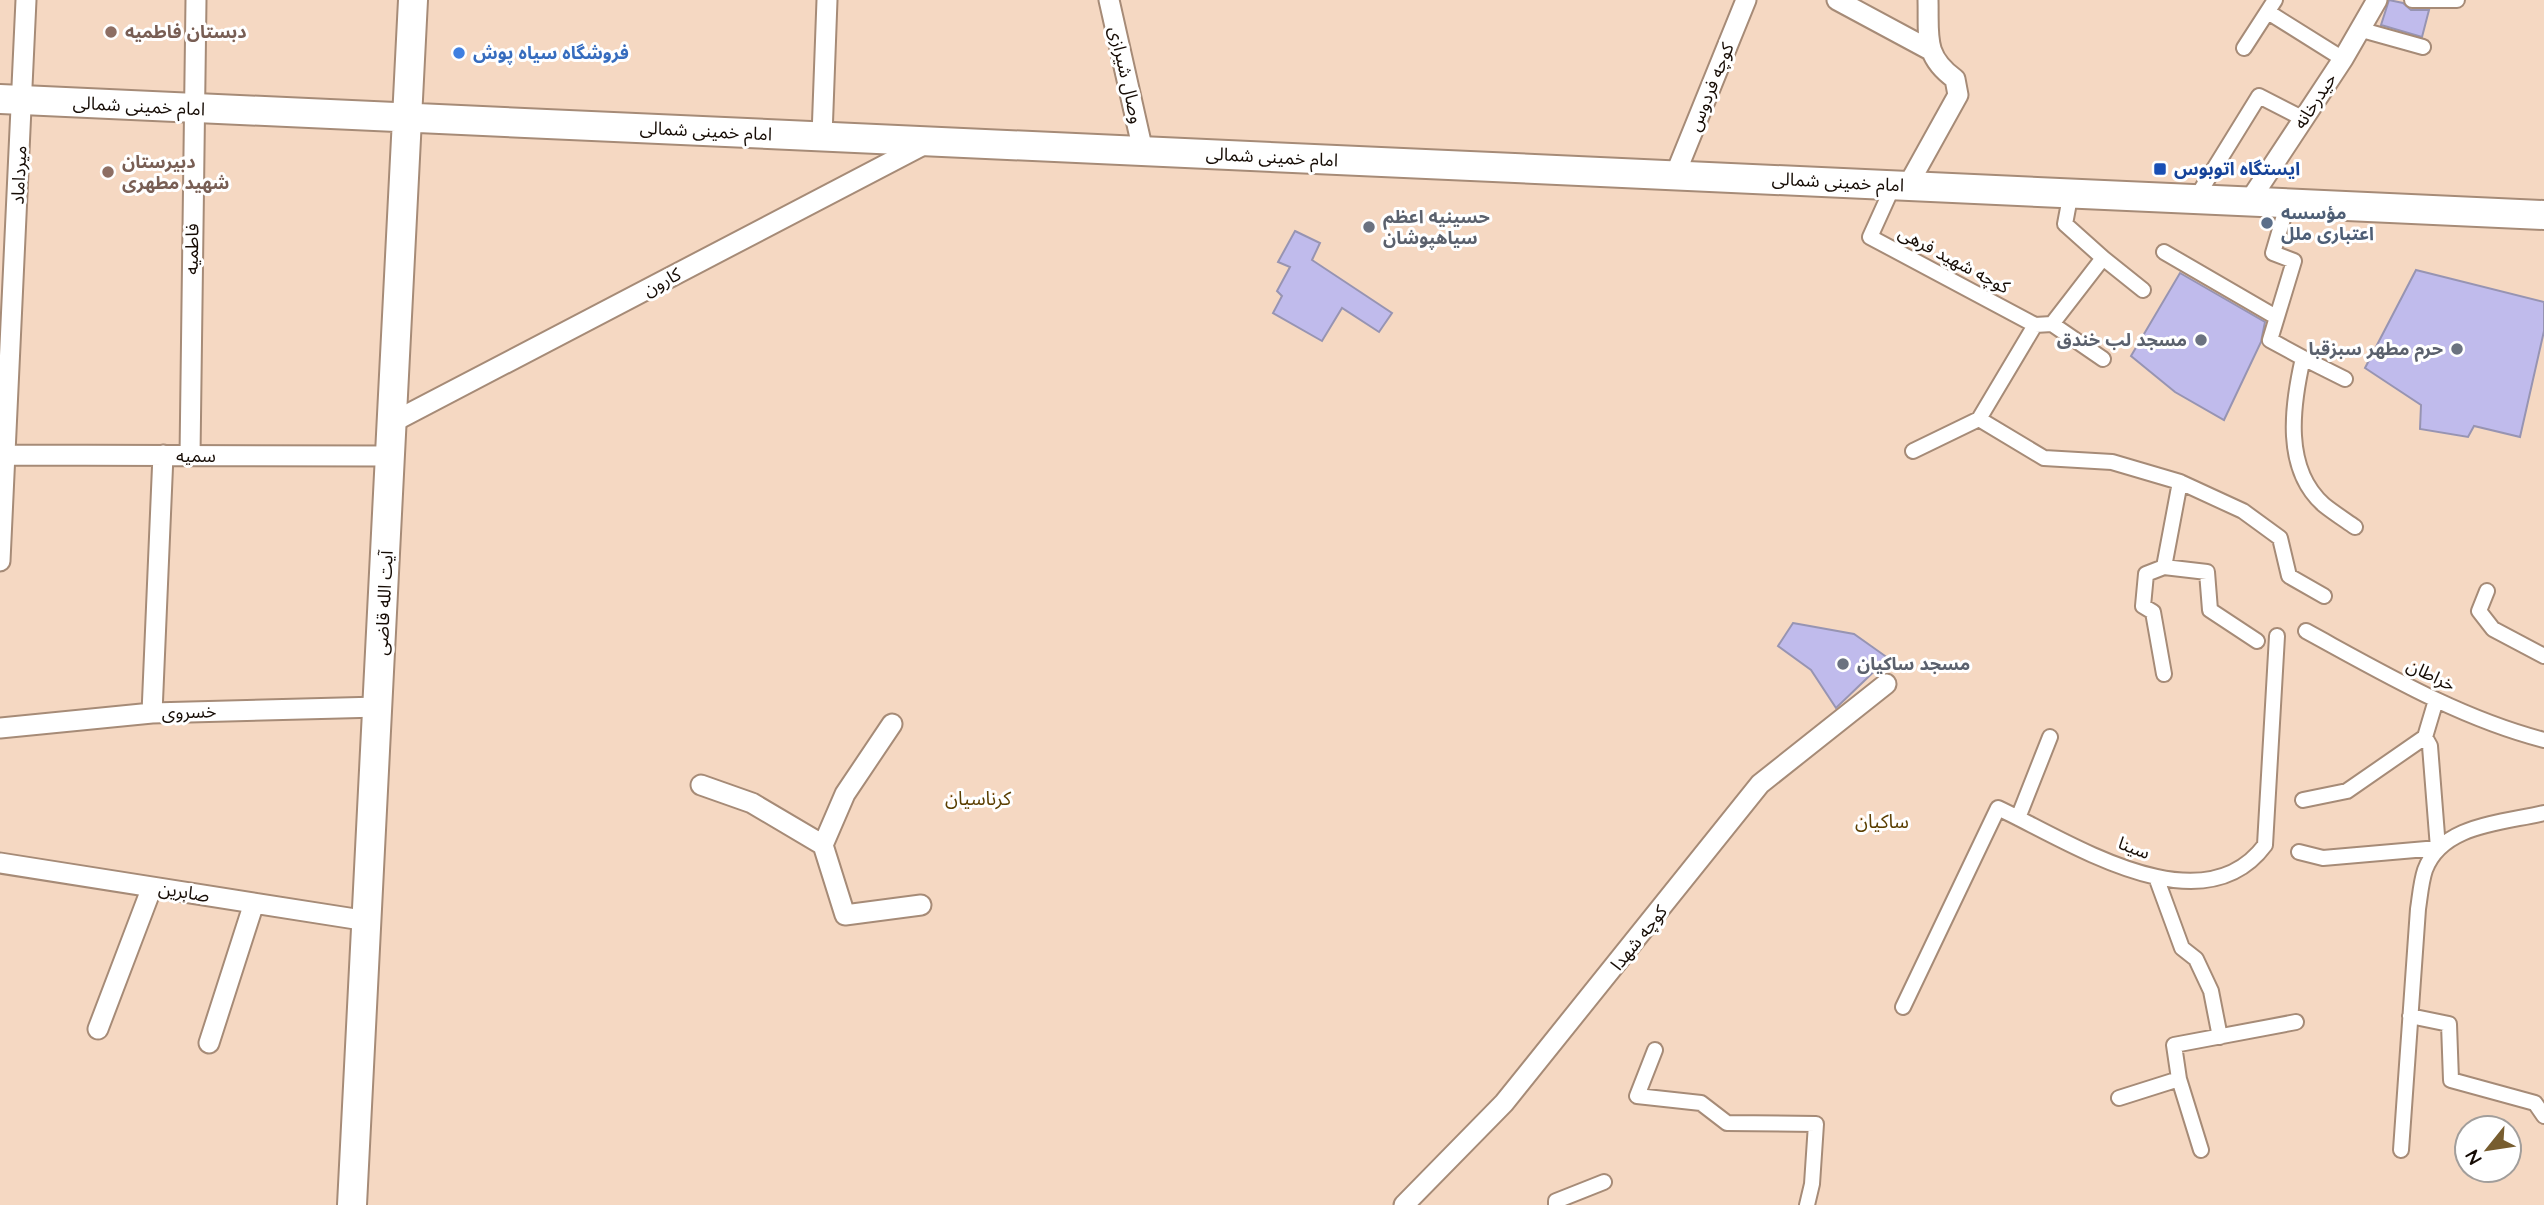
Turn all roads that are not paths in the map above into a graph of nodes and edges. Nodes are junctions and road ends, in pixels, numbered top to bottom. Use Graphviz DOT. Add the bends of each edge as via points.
graph roads {
  1 [pos="26,0"];
  2 [pos="196,0"];
  3 [pos="412,0"];
  4 [pos="827,0"];
  5 [pos="1109,0"];
  6 [pos="1746,0"];
  7 [pos="1837,0"];
  8 [pos="1928,0"];
  9 [pos="2376,0"];
  10 [pos="2412,0"];
  11 [pos="2457,0"];
  12 [pos="2271,6"];
  13 [pos="2362,30"];
  14 [pos="2423,47"];
  15 [pos="2244,48"];
  16 [pos="1930,50"];
  17 [pos="2343,59"];
  18 [pos="11,100"];
  19 [pos="194,108"];
  20 [pos="408,118"];
  21 [pos="2304,119"];
  22 [pos="822,136"];
  23 [pos="931,141"];
  24 [pos="1143,151"];
  25 [pos="1675,174"];
  26 [pos="1901,185"];
  27 [pos="2071,192"];
  28 [pos="2196,198"];
  29 [pos="2250,200"];
  30 [pos="2288,202"];
  31 [pos="2544,215"];
  32 [pos="2164,252"];
  33 [pos="2103,258"];
  34 [pos="2143,290"];
  35 [pos="2276,317"];
  36 [pos="2052,324"];
  37 [pos="2035,325"];
  38 [pos="2303,358"];
  39 [pos="2103,359"];
  40 [pos="2345,379"];
  41 [pos="1979,419"];
  42 [pos="393,422"];
  43 [pos="1913,451"];
  44 [pos="3,455"];
  45 [pos="163,456"];
  46 [pos="190,456"];
  47 [pos="391,456"];
  48 [pos="2180,482"];
  49 [pos="2355,527"];
  50 [pos="0,561"];
  51 [pos="2164,567"];
  52 [pos="2487,591"];
  53 [pos="2324,596"];
  54 [pos="2306,631"];
  55 [pos="2277,636"];
  56 [pos="2257,641"];
  57 [pos="2544,656"];
  58 [pos="2164,674"];
  59 [pos="1886,684"];
  60 [pos="2435,700"];
  61 [pos="379,707"];
  62 [pos="152,713"];
  63 [pos="892,724"];
  64 [pos="0,728"];
  65 [pos="2050,737"];
  66 [pos="2425,737"];
  67 [pos="2544,740"];
  68 [pos="701,785"];
  69 [pos="2303,800"];
  70 [pos="2544,813"];
  71 [pos="2018,818"];
  72 [pos="823,845"];
  73 [pos="2438,848"];
  74 [pos="2300,852"];
  75 [pos="0,863"];
  76 [pos="2156,877"];
  77 [pos="152,887"];
  78 [pos="254,903"];
  79 [pos="921,905"];
  80 [pos="368,921"];
  81 [pos="1903,1007"];
  82 [pos="2410,1016"];
  83 [pos="2296,1022"];
  84 [pos="98,1028"];
  85 [pos="2220,1037"];
  86 [pos="209,1043"];
  87 [pos="1655,1050"];
  88 [pos="2179,1079"];
  89 [pos="2119,1098"];
  90 [pos="2542,1109"];
  91 [pos="2201,1150"];
  92 [pos="2401,1150"];
  93 [pos="1604,1182"];
  94 [pos="352,1205"];
  95 [pos="1404,1205"];
  96 [pos="1556,1205"];
  97 [pos="1807,1205"];
  1 -- 18 [label="street, میرداماد"];
  2 -- 19 [label="street, فاطمیه"];
  3 -- 20 [label="main road, آیت الله قاضی"];
  4 -- 22 [label="street"];
  5 -- 24 [label="street, وصال شیرازی"];
  6 -- 25 [label="street, کوچه فردوس"];
  7 -- 16 [label="street"];
  8 -- 16 [label="street"];
  9 -- 13 [label="street, حیدرخانه"];
  10 -- 11 [label="street"];
  12 -- 15 [label="street"];
  12 -- 17 [label="street"];
  13 -- 14 [label="street"];
  13 -- 17 [label="street, حیدرخانه"];
  16 -- 26 [label="street" via="1939,67 1955,79 1958,95"];
  17 -- 21 [label="street, حیدرخانه"];
  18 -- 19 [label="main road, امام خمینی شمالی"];
  18 -- 44 [label="street, میرداماد"];
  19 -- 20 [label="main road, امام خمینی شمالی"];
  19 -- 46 [label="street, فاطمیه"];
  20 -- 22 [label="main road, امام خمینی شمالی"];
  20 -- 42 [label="main road, آیت الله قاضی"];
  21 -- 28 [label="street" via="2259,96"];
  21 -- 29 [label="street, حیدرخانه"];
  22 -- 23 [label="main road, امام خمینی شمالی"];
  23 -- 24 [label="main road, امام خمینی شمالی"];
  23 -- 42 [label="street, کارون"];
  24 -- 25 [label="main road, امام خمینی شمالی"];
  25 -- 26 [label="main road, امام خمینی شمالی"];
  26 -- 27 [label="main road, امام خمینی شمالی"];
  26 -- 37 [label="street, کوچه شهید فرهی" via="1870,237"];
  27 -- 28 [label="main road, امام خمینی شمالی"];
  27 -- 33 [label="street" via="2065,224"];
  28 -- 29 [label="main road, امام خمینی شمالی"];
  29 -- 30 [label="main road, امام خمینی شمالی"];
  30 -- 31 [label="main road, امام خمینی شمالی"];
  30 -- 35 [label="street" via="2273,253 2294,261"];
  32 -- 35 [label="street"];
  33 -- 34 [label="street"];
  33 -- 36 [label="street"];
  35 -- 38 [label="street" via="2270,340"];
  36 -- 37 [label="street"];
  36 -- 39 [label="street"];
  37 -- 41 [label="street"];
  38 -- 40 [label="street"];
  38 -- 49 [label="street" via="2294,409 2294,444 2303,476 2323,504"];
  41 -- 43 [label="street"];
  41 -- 48 [label="street" via="2044,458 2112,462"];
  42 -- 47 [label="main road, آیت الله قاضی"];
  44 -- 45 [label="street, سمیه"];
  44 -- 50 [label="street, میرداماد"];
  45 -- 46 [label="street, سمیه"];
  45 -- 62 [label="street"];
  46 -- 47 [label="street, سمیه"];
  47 -- 61 [label="main road, آیت الله قاضی"];
  48 -- 51 [label="street"];
  48 -- 53 [label="street" via="2243,512 2280,538 2289,576"];
  51 -- 56 [label="street" via="2207,572 2210,610"];
  51 -- 58 [label="street" via="2146,573 2143,606 2153,612"];
  52 -- 57 [label="street" via="2479,611 2493,629"];
  54 -- 60 [label="street, خراطان"];
  55 -- 76 [label="street, سینا" via="2264,845 2254,860 2231,875 2203,882"];
  59 -- 95 [label="street, کوچه شهدا" via="1760,784 1504,1103"];
  60 -- 66 [label="street"];
  60 -- 67 [label="street, خراطان" via="2509,731"];
  61 -- 62 [label="street, خسروی"];
  61 -- 80 [label="main road, آیت الله قاضی"];
  62 -- 64 [label="street, خسروی"];
  63 -- 72 [label="street" via="845,794"];
  65 -- 71 [label="street"];
  66 -- 69 [label="street" via="2347,791"];
  66 -- 73 [label="street" via="2430,746"];
  68 -- 72 [label="street" via="752,803"];
  70 -- 73 [label="street" via="2465,831"];
  71 -- 76 [label="street, سینا"];
  71 -- 81 [label="street, سینا" via="1998,808"];
  72 -- 79 [label="street" via="845,915"];
  73 -- 74 [label="street" via="2323,858"];
  73 -- 82 [label="street" via="2425,870 2418,909"];
  75 -- 77 [label="street, صابرین"];
  76 -- 85 [label="street" via="2182,948 2196,959 2211,991"];
  77 -- 78 [label="street, صابرین"];
  77 -- 84 [label="street"];
  78 -- 80 [label="street, صابرین"];
  78 -- 86 [label="street"];
  80 -- 94 [label="main road, آیت الله قاضی"];
  82 -- 90 [label="street" via="2449,1024 2451,1080 2519,1097"];
  82 -- 92 [label="street"];
  83 -- 85 [label="street"];
  85 -- 88 [label="street" via="2174,1045"];
  87 -- 97 [label="street" via="1637,1096 1701,1103 1727,1123 1816,1124"];
  88 -- 89 [label="street"];
  88 -- 91 [label="street"];
  93 -- 96 [label="street" via="1556,1201"];
}
